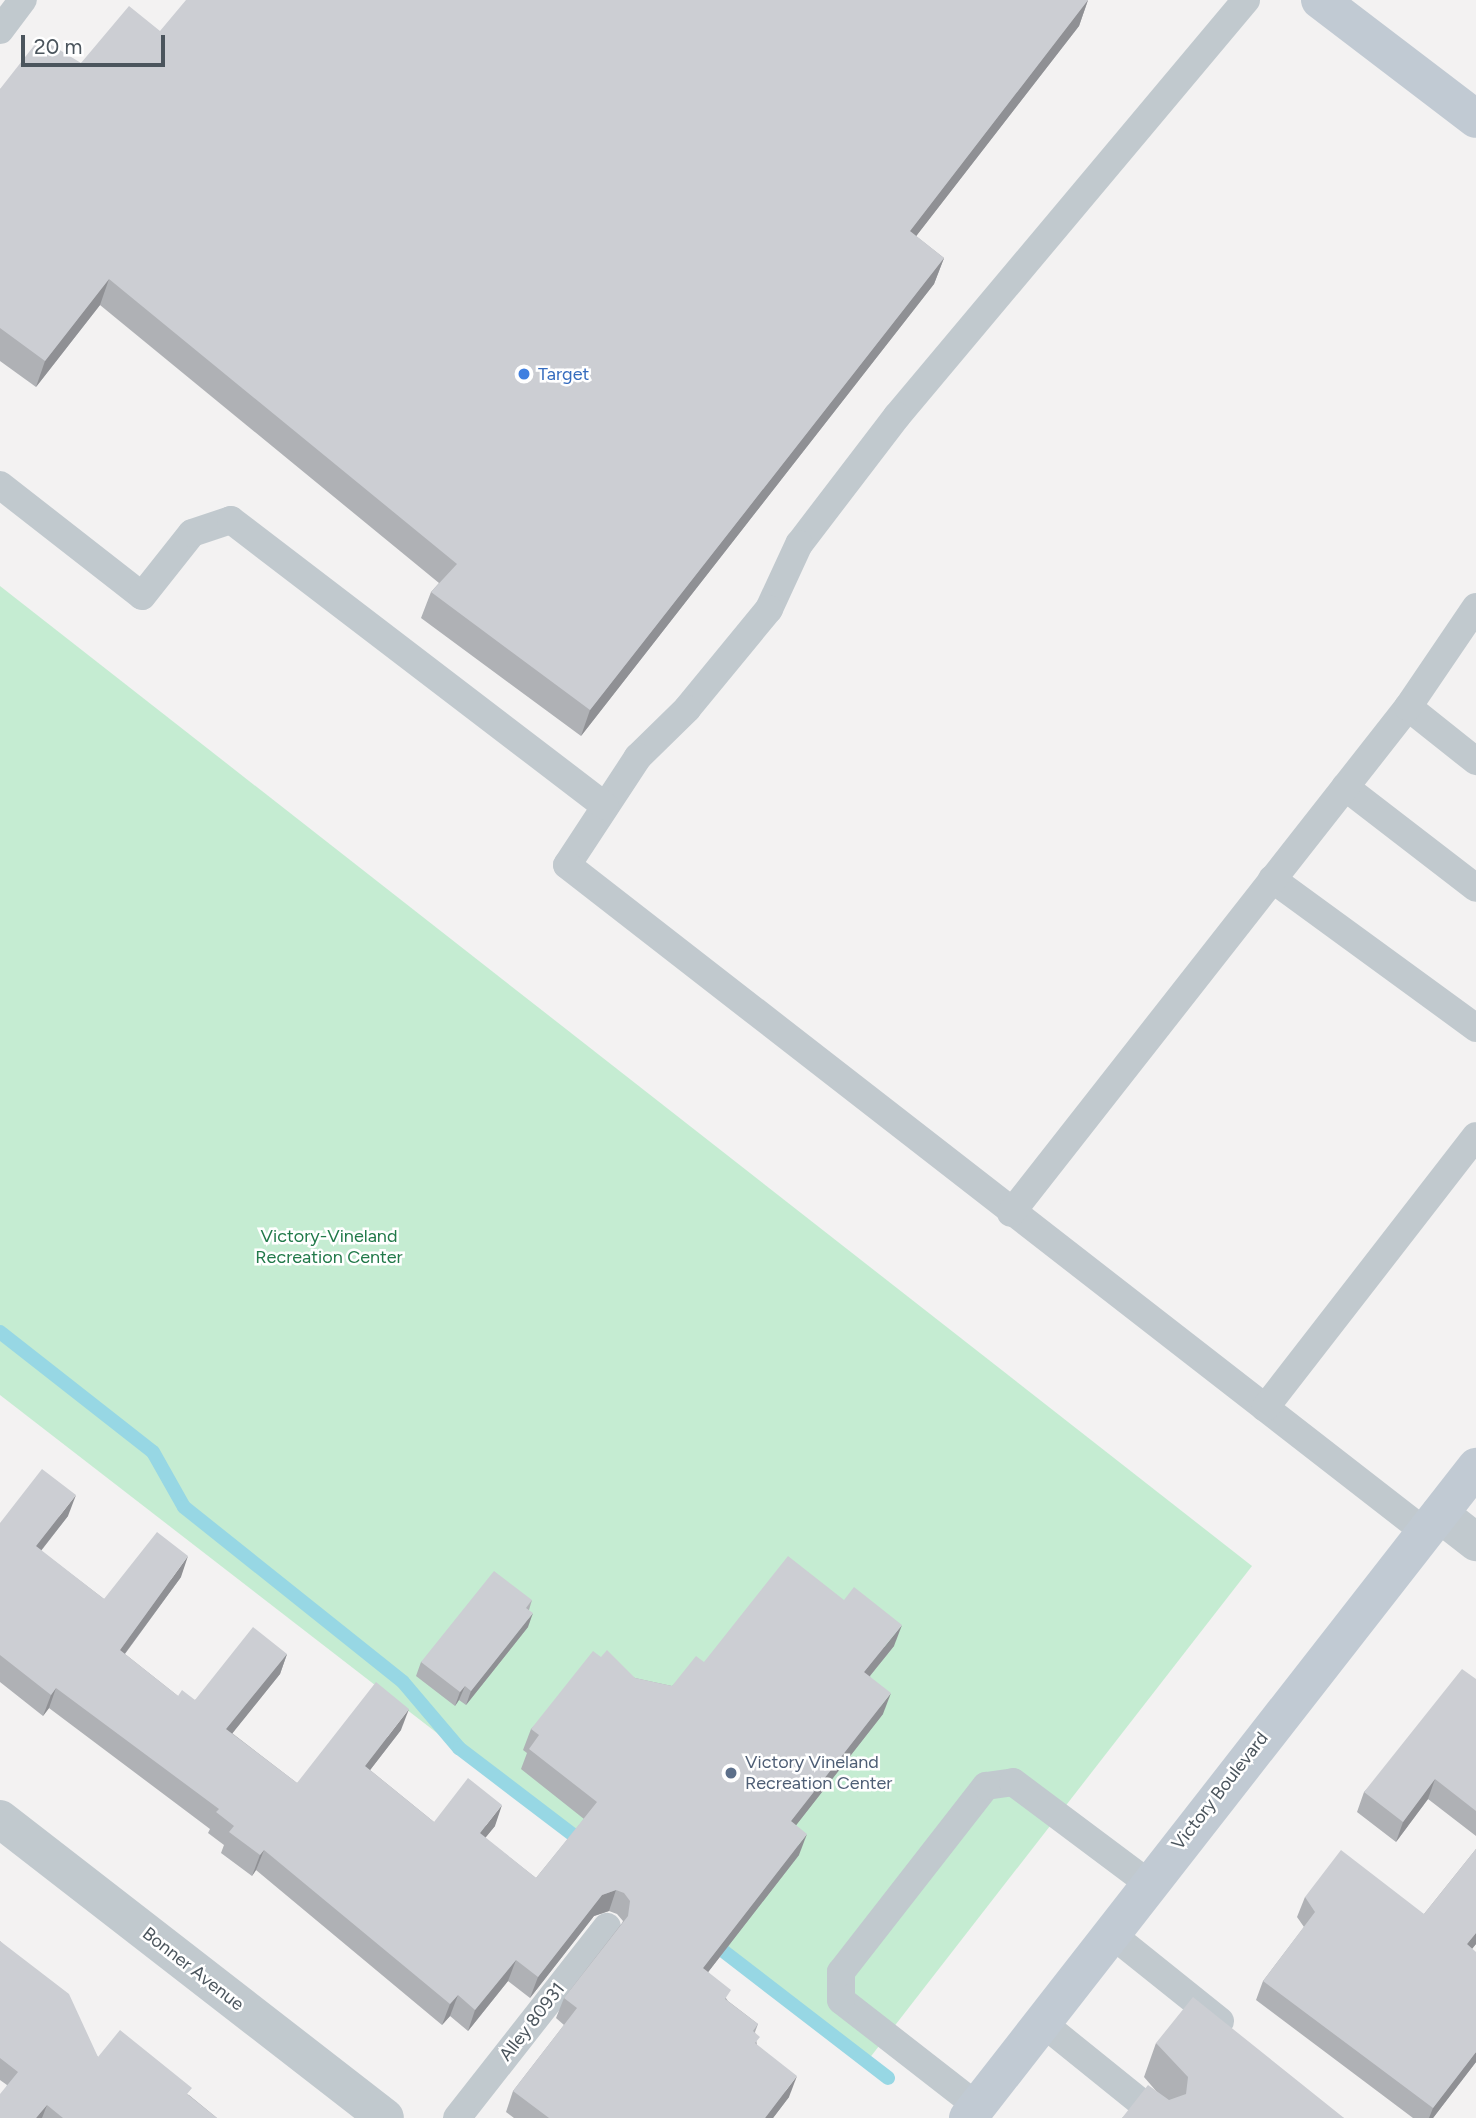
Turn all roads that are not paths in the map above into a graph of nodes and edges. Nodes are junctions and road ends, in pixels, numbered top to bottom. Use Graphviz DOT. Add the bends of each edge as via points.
graph roads {
  1 [pos="23,0"];
  2 [pos="1246,0"];
  3 [pos="1320,0"];
  4 [pos="0,30"];
  5 [pos="1476,119"];
  6 [pos="0,485"];
  7 [pos="1476,607"];
  8 [pos="1408,707"];
  9 [pos="1476,761"];
  10 [pos="1345,787"];
  11 [pos="605,806"];
  12 [pos="1272,879"];
  13 [pos="1476,888"];
  14 [pos="1476,1028"];
  15 [pos="1476,1136"];
  16 [pos="1011,1213"];
  17 [pos="1265,1408"];
  18 [pos="1476,1467"];
  19 [pos="1432,1523"];
  20 [pos="1476,1542"];
  21 [pos="0,1819"];
  22 [pos="1148,1883"];
  23 [pos="607,1927"];
  24 [pos="1110,1933"];
  25 [pos="1040,2021"];
  26 [pos="1237,2035"];
  27 [pos="972,2112"];
  28 [pos="385,2118"];
  29 [pos="457,2118"];
  30 [pos="1160,2118"];
  1 -- 4 [label="lane"];
  2 -- 11 [label="lane" via="897,416 799,544 769,609 687,709 638,757"];
  3 -- 5 [label="main road"];
  6 -- 11 [label="lane" via="142,596 192,533 231,520"];
  7 -- 8 [label="lane"];
  8 -- 9 [label="lane"];
  8 -- 10 [label="lane"];
  10 -- 12 [label="lane"];
  10 -- 13 [label="lane"];
  11 -- 16 [label="lane" via="567,865"];
  12 -- 14 [label="lane" via="1420,992"];
  12 -- 16 [label="lane"];
  15 -- 17 [label="lane"];
  16 -- 17 [label="lane"];
  17 -- 19 [label="lane"];
  18 -- 19 [label="main road, Victory Boulevard"];
  19 -- 20 [label="street"];
  19 -- 22 [label="main road, Victory Boulevard"];
  21 -- 28 [label="street, Bonner Avenue"];
  22 -- 24 [label="main road, Victory Boulevard"];
  22 -- 27 [label="lane" via="1013,1782 986,1786 841,1972 841,2000"];
  23 -- 29 [label="lane, Alley 80931"];
  24 -- 25 [label="main road, Victory Boulevard"];
  24 -- 26 [label="lane"];
  25 -- 27 [label="main road, Victory Boulevard"];
  25 -- 30 [label="lane"];
}
